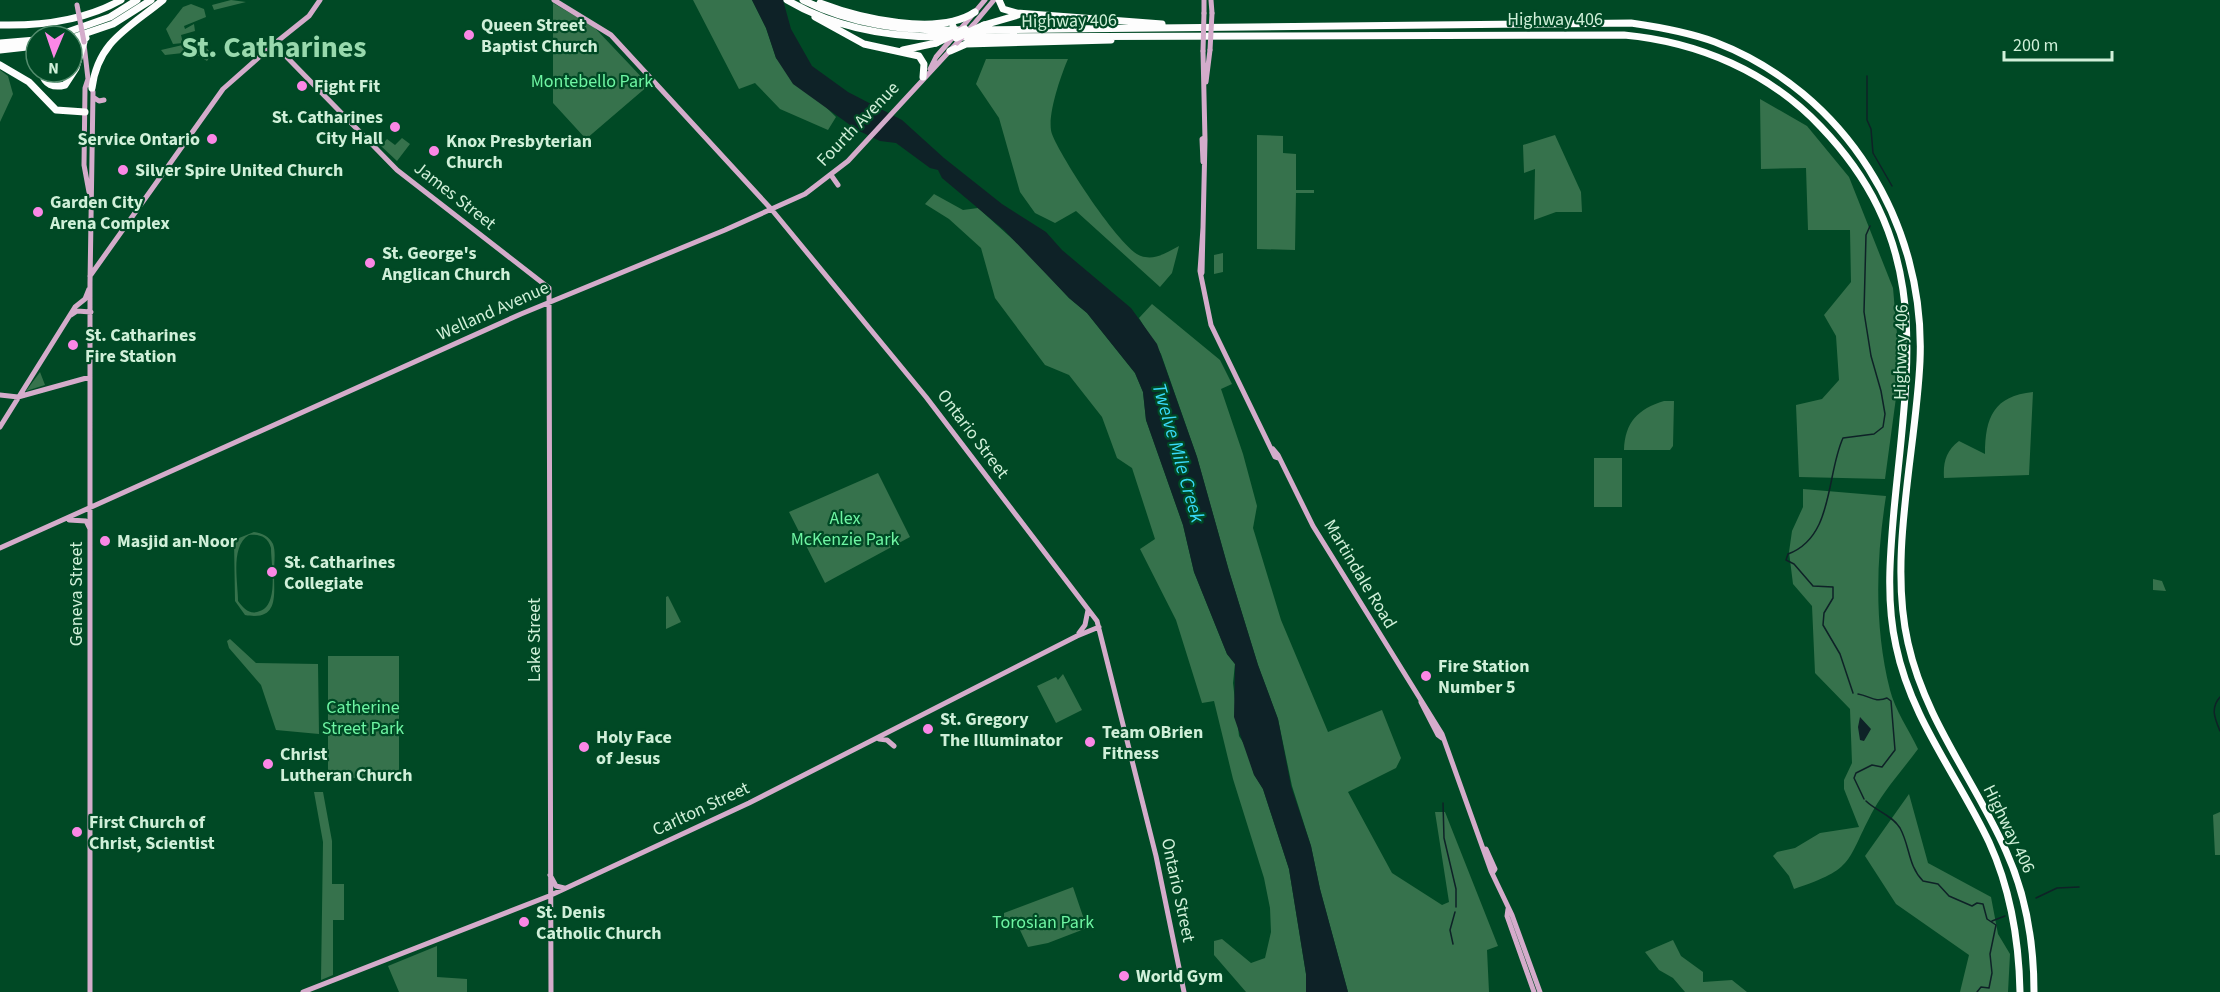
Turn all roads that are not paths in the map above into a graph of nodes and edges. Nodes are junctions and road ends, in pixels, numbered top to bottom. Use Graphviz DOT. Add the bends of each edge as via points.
graph roads {
  1 [pos="121,0"];
  2 [pos="138,0"];
  3 [pos="151,0"];
  4 [pos="163,0"];
  5 [pos="320,0"];
  6 [pos="554,0"];
  7 [pos="787,0"];
  8 [pos="985,0"];
  9 [pos="994,0"];
  10 [pos="999,0"];
  11 [pos="1204,0"];
  12 [pos="1211,0"];
  13 [pos="808,1"];
  14 [pos="76,3"];
  15 [pos="803,9"];
  16 [pos="1026,14"];
  17 [pos="127,16"];
  18 [pos="938,23"];
  19 [pos="80,24"];
  20 [pos="0,25"];
  21 [pos="84,26"];
  22 [pos="1197,27"];
  23 [pos="961,32"];
  24 [pos="84,33"];
  25 [pos="1175,36"];
  26 [pos="84,39"];
  27 [pos="24,41"];
  28 [pos="0,43"];
  29 [pos="972,43"];
  30 [pos="273,44"];
  31 [pos="24,47"];
  32 [pos="885,49"];
  33 [pos="0,50"];
  34 [pos="84,61"];
  35 [pos="0,65"];
  36 [pos="923,77"];
  37 [pos="88,80"];
  38 [pos="49,84"];
  39 [pos="65,84"];
  40 [pos="1206,84"];
  41 [pos="92,90"];
  42 [pos="104,100"];
  43 [pos="89,111"];
  44 [pos="831,175"];
  45 [pos="838,185"];
  46 [pos="772,210"];
  47 [pos="90,276"];
  48 [pos="90,287"];
  49 [pos="549,288"];
  50 [pos="549,302"];
  51 [pos="91,312"];
  52 [pos="70,316"];
  53 [pos="90,377"];
  54 [pos="0,395"];
  55 [pos="18,397"];
  56 [pos="0,427"];
  57 [pos="91,507"];
  58 [pos="59,523"];
  59 [pos="91,531"];
  60 [pos="0,548"];
  61 [pos="1088,608"];
  62 [pos="1099,627"];
  63 [pos="1077,636"];
  64 [pos="874,740"];
  65 [pos="894,746"];
  66 [pos="549,873"];
  67 [pos="566,888"];
  68 [pos="549,896"];
  69 [pos="536,901"];
  70 [pos="1508,909"];
  71 [pos="549,911"];
  72 [pos="90,992"];
  73 [pos="303,992"];
  74 [pos="551,992"];
  75 [pos="1184,992"];
  76 [pos="1534,992"];
  77 [pos="1540,992"];
  78 [pos="2020,992"];
  79 [pos="2034,992"];
  1 -- 20 [label="highway" via="69,20"];
  2 -- 21 [label="highway" via="110,17"];
  3 -- 17 [label="highway"];
  4 -- 41 [label="highway" via="102,52"];
  5 -- 30 [label="main road" via="309,16"];
  6 -- 46 [label="main road, Ontario Street" via="611,35"];
  7 -- 15 [label="highway, Highway 406"];
  8 -- 23 [label="main road, Fourth Avenue"];
  9 -- 23 [label="main road, Fourth Avenue"];
  10 -- 16 [label="highway" via="1006,10"];
  11 -- 40 [label="main road, Martindale Road, bridge"];
  12 -- 40 [label="main road, Martindale Road, bridge"];
  13 -- 18 [label="highway" via="874,18"];
  13 -- 22 [label="highway, Highway 406" via="850,20 908,30"];
  14 -- 19 [label="main road, bridge"];
  15 -- 25 [label="highway, Highway 406" via="851,27 898,36"];
  15 -- 32 [label="highway" via="846,36"];
  16 -- 22 [label="highway"];
  16 -- 23 [label="highway, bridge"];
  17 -- 24 [label="highway"];
  17 -- 26 [label="highway"];
  18 -- 23 [label="highway"];
  18 -- 23 [label="highway" via="960,20"];
  22 -- 79 [label="highway, Highway 406" via="1596,21 1658,27 1714,42 1761,64 1809,99 1842,132 1872,171 1892,208 1916,286 1920,361 1902,568 1907,641 1930,711 1997,831 2018,881 2030,934"];
  23 -- 29 [label="highway, bridge"];
  23 -- 29 [label="highway" via="963,44"];
  23 -- 32 [label="highway, bridge" via="911,49"];
  23 -- 36 [label="main road, Fourth Avenue"];
  25 -- 29 [label="highway"];
  25 -- 78 [label="highway, Highway 406" via="1608,34 1651,38 1699,50 1755,75 1802,108 1835,142 1858,171 1881,214 1896,252 1906,301 1908,362 1889,573 1896,645 1918,713 1996,860 2016,936"];
  27 -- 28 [label="highway"];
  30 -- 47 [label="main road" via="223,89"];
  30 -- 49 [label="main road, James Street" via="397,170"];
  31 -- 33 [label="highway"];
  32 -- 36 [label="highway" via="920,57"];
  34 -- 37 [label="main road, Geneva Street"];
  35 -- 43 [label="highway" via="24,78 56,110"];
  36 -- 44 [label="main road, Fourth Avenue"];
  37 -- 41 [label="main road, Geneva Street"];
  37 -- 43 [label="main road, Geneva Street"];
  38 -- 39 [label="highway"];
  40 -- 70 [label="main road, Martindale Road" via="1202,273 1215,338 1313,526 1434,720"];
  41 -- 42 [label="main road" via="95,100"];
  41 -- 43 [label="main road, Geneva Street"];
  43 -- 47 [label="main road, Geneva Street" via="84,165 90,197"];
  44 -- 45 [label="main road"];
  44 -- 46 [label="main road, Fourth Avenue" via="805,194"];
  46 -- 50 [label="main road, Welland Avenue"];
  46 -- 61 [label="main road, Ontario Street" via="926,397"];
  47 -- 48 [label="main road, Geneva Street"];
  48 -- 51 [label="main road, Geneva Street"];
  48 -- 52 [label="main road"];
  49 -- 50 [label="main road, Lake Street"];
  50 -- 57 [label="main road, Welland Avenue"];
  50 -- 66 [label="main road, Lake Street"];
  51 -- 52 [label="main road"];
  51 -- 53 [label="main road, Geneva Street"];
  52 -- 55 [label="main road"];
  53 -- 55 [label="main road"];
  53 -- 57 [label="main road, Geneva Street"];
  54 -- 55 [label="main road"];
  55 -- 56 [label="main road"];
  57 -- 58 [label="main road, Welland Avenue"];
  57 -- 59 [label="main road, Geneva Street"];
  58 -- 59 [label="main road" via="82,519"];
  58 -- 60 [label="main road"];
  59 -- 72 [label="main road, Geneva Street"];
  61 -- 62 [label="main road, Ontario Street"];
  61 -- 63 [label="main road" via="1085,625"];
  62 -- 63 [label="main road, Carlton Street"];
  62 -- 75 [label="main road, Ontario Street" via="1156,856"];
  63 -- 64 [label="main road, Carlton Street"];
  64 -- 65 [label="main road" via="887,740"];
  64 -- 67 [label="main road, Carlton Street"];
  66 -- 67 [label="main road" via="556,886"];
  66 -- 68 [label="main road, Lake Street"];
  67 -- 68 [label="main road, Carlton Street"];
  68 -- 69 [label="main road, Carlton Street"];
  68 -- 71 [label="main road, Lake Street"];
  69 -- 71 [label="main road"];
  69 -- 73 [label="main road, Carlton Street"];
  70 -- 76 [label="main road, Martindale Road" via="1507,916"];
  70 -- 77 [label="main road, Martindale Road"];
  71 -- 74 [label="main road, Lake Street"];
}
